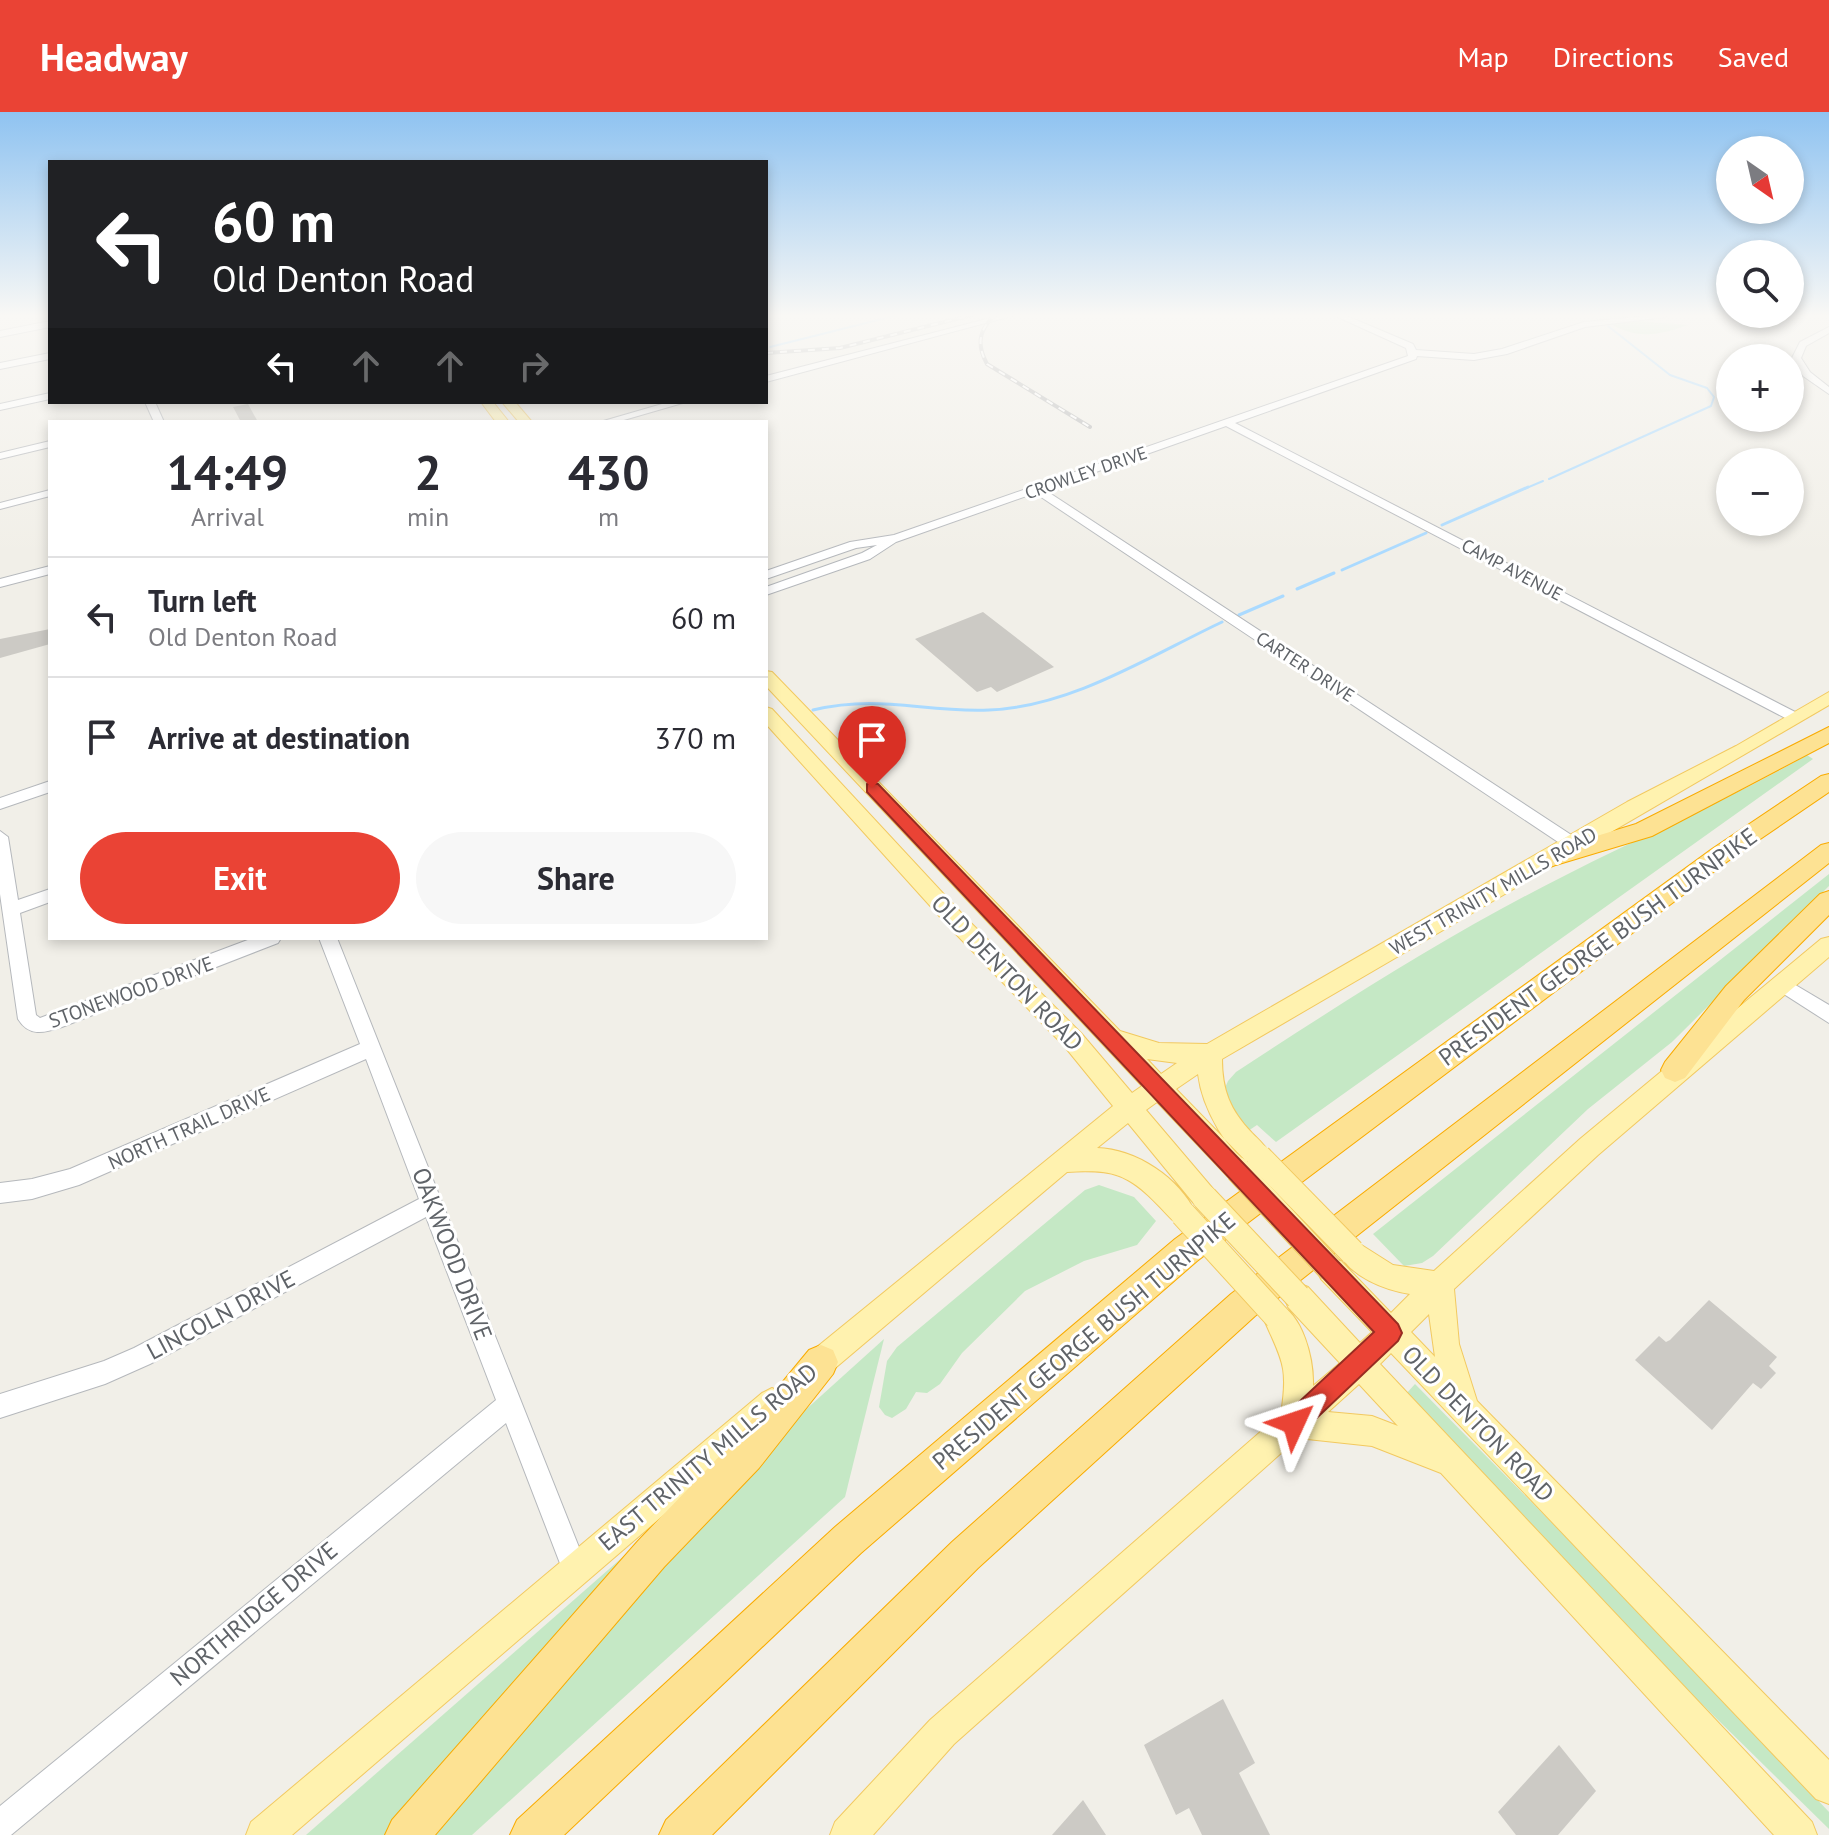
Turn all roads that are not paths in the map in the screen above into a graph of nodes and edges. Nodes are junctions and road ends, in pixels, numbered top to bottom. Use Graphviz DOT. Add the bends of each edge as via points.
graph roads {
  1 [pos="1311,394"];
  2 [pos="48,396"];
  3 [pos="489,404"];
  4 [pos="510,404"];
  5 [pos="673,404"];
  6 [pos="0,407"];
  7 [pos="501,420"];
  8 [pos="524,420"];
  9 [pos="613,420"];
  10 [pos="1228,423"];
  11 [pos="48,444"];
  12 [pos="0,456"];
  13 [pos="1038,490"];
  14 [pos="48,494"];
  15 [pos="0,506"];
  16 [pos="896,538"];
  17 [pos="48,571"];
  18 [pos="768,574"];
  19 [pos="0,583"];
  20 [pos="768,590"];
  21 [pos="768,678"];
  22 [pos="1829,697"];
  23 [pos="768,715"];
  24 [pos="1796,718"];
  25 [pos="1829,734"];
  26 [pos="1829,781"];
  27 [pos="48,787"];
  28 [pos="872,788"];
  29 [pos="846,800"];
  30 [pos="0,804"];
  31 [pos="0,837"];
  32 [pos="1573,844"];
  33 [pos="1829,851"];
  34 [pos="1549,859"];
  35 [pos="48,896"];
  36 [pos="1829,900"];
  37 [pos="11,909"];
  38 [pos="985,909"];
  39 [pos="958,923"];
  40 [pos="267,940"];
  41 [pos="329,940"];
  42 [pos="1829,945"];
  43 [pos="1782,984"];
  44 [pos="1829,1015"];
  45 [pos="1111,1038"];
  46 [pos="373,1047"];
  47 [pos="1210,1054"];
  48 [pos="1675,1070"];
  49 [pos="1159,1089"];
  50 [pos="1129,1108"];
  51 [pos="1062,1161"];
  52 [pos="1248,1164"];
  53 [pos="0,1193"];
  54 [pos="433,1203"];
  55 [pos="1341,1261"];
  56 [pos="1440,1285"];
  57 [pos="1390,1333"];
  58 [pos="821,1362"];
  59 [pos="1361,1363"];
  60 [pos="509,1405"];
  61 [pos="0,1406"];
  62 [pos="1467,1414"];
  63 [pos="1294,1423"];
  64 [pos="1456,1463"];
  65 [pos="575,1570"];
  66 [pos="1829,1786"];
  67 [pos="0,1825"];
  68 [pos="264,1835"];
  69 [pos="407,1835"];
  70 [pos="532,1835"];
  71 [pos="681,1835"];
  72 [pos="848,1835"];
  73 [pos="1799,1835"];
  1 -- 10 [label="street, CROWLEY DRIVE"];
  2 -- 6 [label="street"];
  3 -- 7 [label="main road"];
  4 -- 8 [label="main road"];
  5 -- 9 [label="street"];
  10 -- 13 [label="street, CROWLEY DRIVE"];
  10 -- 24 [label="street, CAMP AVENUE"];
  11 -- 12 [label="street"];
  13 -- 16 [label="street, CROWLEY DRIVE"];
  13 -- 32 [label="street, CARTER DRIVE"];
  14 -- 15 [label="street"];
  16 -- 18 [label="street, CROWLEY DRIVE" via="854,545"];
  16 -- 20 [label="street, CROWLEY DRIVE" via="866,556"];
  17 -- 19 [label="street"];
  21 -- 28 [label="main road, OLD DENTON ROAD"];
  22 -- 24 [label="main road, WEST TRINITY MILLS ROAD"];
  23 -- 29 [label="main road, OLD DENTON ROAD"];
  24 -- 32 [label="main road, WEST TRINITY MILLS ROAD"];
  25 -- 34 [label="highway" via="1644,830"];
  26 -- 70 [label="highway, PRESIDENT GEORGE BUSH TURNPIKE" via="1720,855 1186,1250 848,1540"];
  27 -- 30 [label="street"];
  28 -- 29 [label="main road"];
  28 -- 38 [label="main road, OLD DENTON ROAD"];
  29 -- 39 [label="main road, OLD DENTON ROAD"];
  31 -- 37 [label="street, STONEWOOD DRIVE"];
  32 -- 34 [label="main road, WEST TRINITY MILLS ROAD"];
  33 -- 71 [label="highway" via="1243,1305 965,1555"];
  34 -- 47 [label="main road, WEST TRINITY MILLS ROAD"];
  35 -- 37 [label="street"];
  36 -- 48 [label="highway" via="1735,993"];
  37 -- 40 [label="street, STONEWOOD DRIVE" via="27,1019 38,1026"];
  38 -- 39 [label="main road"];
  38 -- 45 [label="main road, OLD DENTON ROAD"];
  39 -- 50 [label="main road, OLD DENTON ROAD" via="1073,1040"];
  41 -- 46 [label="street, OAKWOOD DRIVE"];
  42 -- 43 [label="main road"];
  43 -- 44 [label="street"];
  43 -- 48 [label="main road"];
  45 -- 47 [label="main road" via="1159,1053"];
  45 -- 49 [label="main road, OLD DENTON ROAD"];
  46 -- 53 [label="street, NORTH TRAIL DRIVE" via="72,1178"];
  46 -- 54 [label="street, OAKWOOD DRIVE"];
  47 -- 49 [label="main road, WEST TRINITY MILLS ROAD"];
  47 -- 52 [label="main road" via="1208,1082 1214,1103"];
  48 -- 56 [label="main road"];
  49 -- 50 [label="main road, EAST TRINITY MILLS ROAD"];
  49 -- 52 [label="main road, OLD DENTON ROAD"];
  50 -- 51 [label="main road, EAST TRINITY MILLS ROAD"];
  50 -- 59 [label="main road, OLD DENTON ROAD, bridge" via="1205,1198"];
  51 -- 58 [label="main road, EAST TRINITY MILLS ROAD"];
  51 -- 63 [label="main road, bridge" via="1095,1157 1127,1162 1148,1175 1277,1317 1291,1337 1299,1364 1301,1388"];
  52 -- 55 [label="main road, OLD DENTON ROAD, bridge"];
  54 -- 60 [label="street, OAKWOOD DRIVE"];
  54 -- 61 [label="street, LINCOLN DRIVE" via="142,1356"];
  55 -- 56 [label="main road" via="1388,1277"];
  55 -- 57 [label="main road, OLD DENTON ROAD"];
  56 -- 57 [label="main road"];
  56 -- 62 [label="main road" via="1445,1344"];
  57 -- 59 [label="main road"];
  57 -- 62 [label="main road, OLD DENTON ROAD"];
  58 -- 65 [label="main road, EAST TRINITY MILLS ROAD"];
  58 -- 69 [label="highway" via="746,1455 651,1554"];
  59 -- 63 [label="main road"];
  59 -- 64 [label="main road, OLD DENTON ROAD"];
  60 -- 65 [label="street, OAKWOOD DRIVE"];
  60 -- 67 [label="street, NORTHRIDGE DRIVE"];
  62 -- 66 [label="main road, OLD DENTON ROAD"];
  63 -- 64 [label="main road" via="1372,1431"];
  63 -- 72 [label="main road" via="942,1732"];
  64 -- 73 [label="main road, OLD DENTON ROAD"];
  65 -- 68 [label="main road, EAST TRINITY MILLS ROAD"];
}
